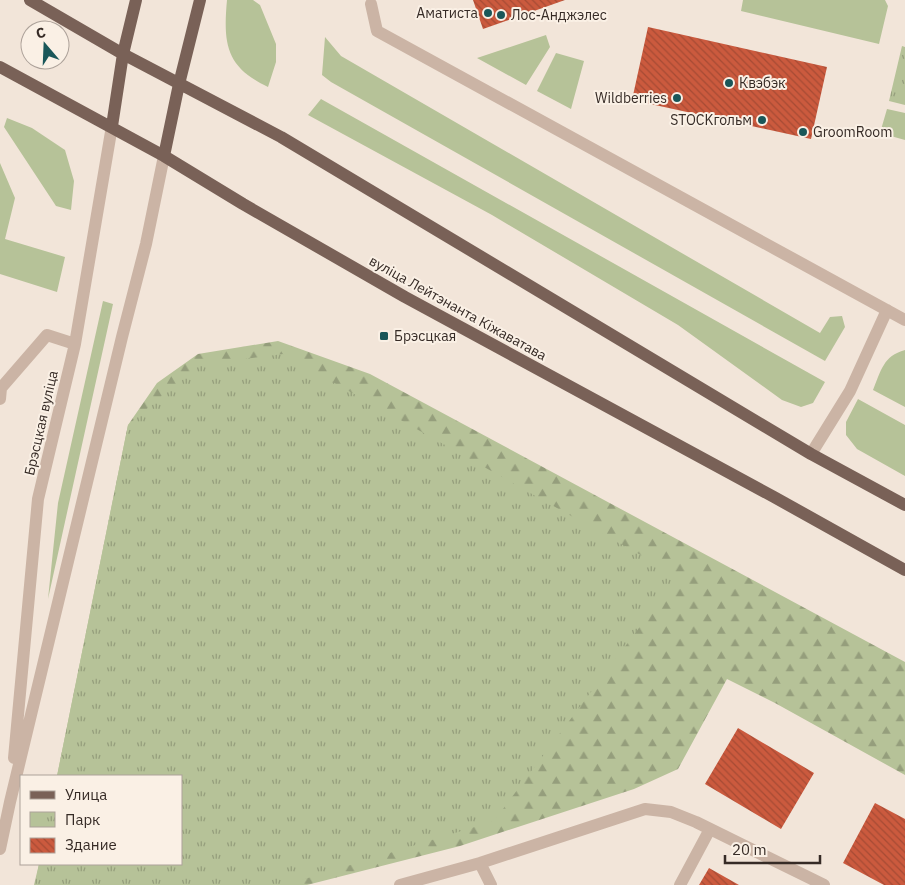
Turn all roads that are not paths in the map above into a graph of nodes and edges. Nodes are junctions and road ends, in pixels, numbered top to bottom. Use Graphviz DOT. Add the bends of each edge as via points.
graph roads {
  1 [pos="30,0"];
  2 [pos="136,0"];
  3 [pos="200,0"];
  4 [pos="371,4"];
  5 [pos="123,54"];
  6 [pos="0,67"];
  7 [pos="179,84"];
  8 [pos="112,126"];
  9 [pos="164,156"];
  10 [pos="887,310"];
  11 [pos="905,320"];
  12 [pos="75,344"];
  13 [pos="0,399"];
  14 [pos="811,454"];
  15 [pos="905,505"];
  16 [pos="905,570"];
  17 [pos="10,802"];
  18 [pos="710,829"];
  19 [pos="0,849"];
  20 [pos="480,863"];
  21 [pos="400,885"];
  22 [pos="491,885"];
  23 [pos="680,885"];
  24 [pos="824,885"];
  1 -- 5 [label="main road"];
  2 -- 5 [label="main road, Брэсцкая вуліца"];
  3 -- 7 [label="main road, Брэсцкая вуліца"];
  4 -- 10 [label="street" via="377,31"];
  5 -- 7 [label="main road"];
  5 -- 8 [label="main road, Брэсцкая вуліца"];
  6 -- 8 [label="main road, вуліца Лейтэнанта Кіжаватава"];
  7 -- 9 [label="main road, Брэсцкая вуліца"];
  7 -- 14 [label="main road" via="281,137"];
  8 -- 9 [label="main road, вуліца Лейтэнанта Кіжаватава"];
  8 -- 12 [label="street, Брэсцкая вуліца"];
  9 -- 16 [label="main road, вуліца Лейтэнанта Кіжаватава" via="405,297"];
  9 -- 17 [label="street, Брэсцкая вуліца" via="146,244"];
  10 -- 11 [label="street"];
  10 -- 14 [label="street" via="850,391"];
  12 -- 13 [label="street" via="47,335 1,388"];
  12 -- 17 [label="street, Брэсцкая вуліца" via="38,499"];
  14 -- 15 [label="main road"];
  17 -- 19 [label="street, Брэсцкая вуліца"];
  18 -- 20 [label="street" via="671,812 646,809"];
  18 -- 23 [label="street"];
  18 -- 24 [label="street"];
  20 -- 21 [label="street"];
  20 -- 22 [label="street"];
}
